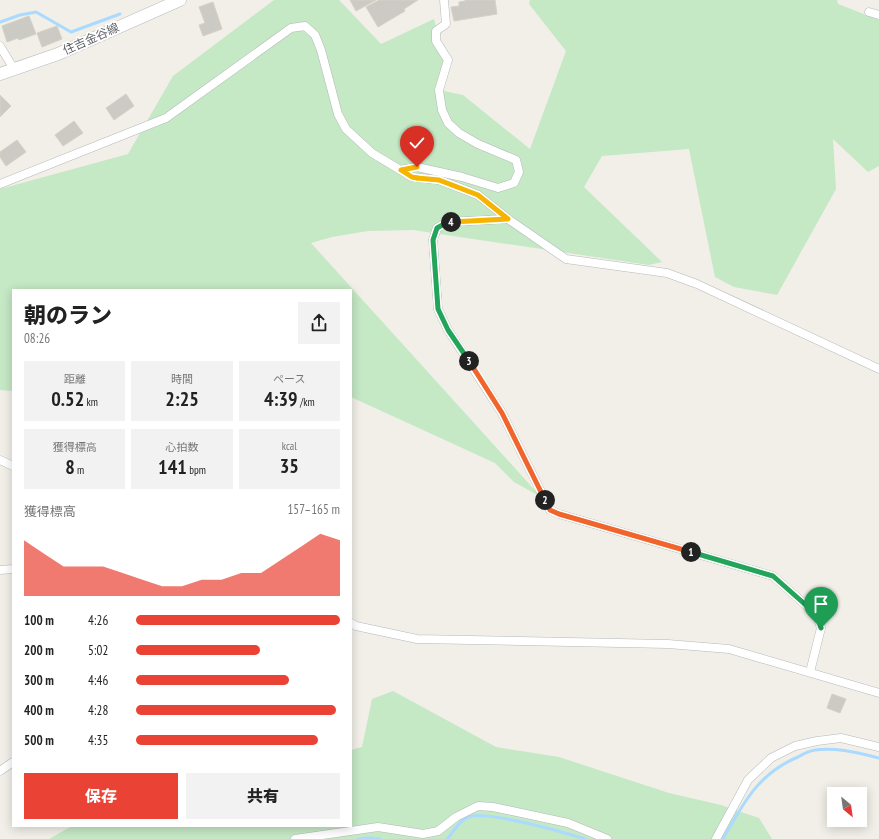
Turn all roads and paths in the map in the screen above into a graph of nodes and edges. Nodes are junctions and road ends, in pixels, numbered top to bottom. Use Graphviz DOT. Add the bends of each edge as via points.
graph roads {
  1 [pos="180,0"];
  2 [pos="444,0"];
  3 [pos="869,12"];
  4 [pos="879,14"];
  5 [pos="0,46"];
  6 [pos="14,69"];
  7 [pos="0,74"];
  8 [pos="401,170"];
  9 [pos="0,184"];
  10 [pos="508,219"];
  11 [pos="879,369"];
  12 [pos="0,460"];
  13 [pos="12,466"];
  14 [pos="12,568"];
  15 [pos="0,570"];
  16 [pos="352,624"];
  17 [pos="810,672"];
  18 [pos="879,693"];
  19 [pos="879,747"];
  20 [pos="12,763"];
  21 [pos="0,771"];
  22 [pos="295,839"];
  23 [pos="607,839"];
  24 [pos="716,839"];
  1 -- 6 [label="main road, 住吉金谷線" via="58,54"];
  2 -- 8 [label="street" via="446,24 436,31 436,41 448,60 439,90 442,110 448,123 459,133 516,160 519,172 514,183 498,188 417,167"];
  3 -- 4 [label="street"];
  5 -- 6 [label="street"];
  6 -- 7 [label="main road, 住吉金谷線"];
  8 -- 9 [label="street" via="372,153 346,129 338,114 321,50 315,35 306,26 291,28 166,118"];
  8 -- 10 [label="street" via="412,177 439,180 478,195"];
  10 -- 11 [label="street" via="566,259 668,273"];
  10 -- 17 [label="street" via="448,222 437,228 433,240 438,309 448,330 502,413 550,510 773,576 817,615 821,628"];
  12 -- 13 [label="street"];
  14 -- 15 [label="street"];
  16 -- 17 [label="street" via="417,639 668,644 730,649"];
  17 -- 18 [label="street"];
  19 -- 24 [label="street" via="841,738 795,746 771,758 748,780"];
  20 -- 21 [label="street"];
  22 -- 23 [label="street" via="378,827 422,834 438,831 456,817 478,806 568,823"];
}
